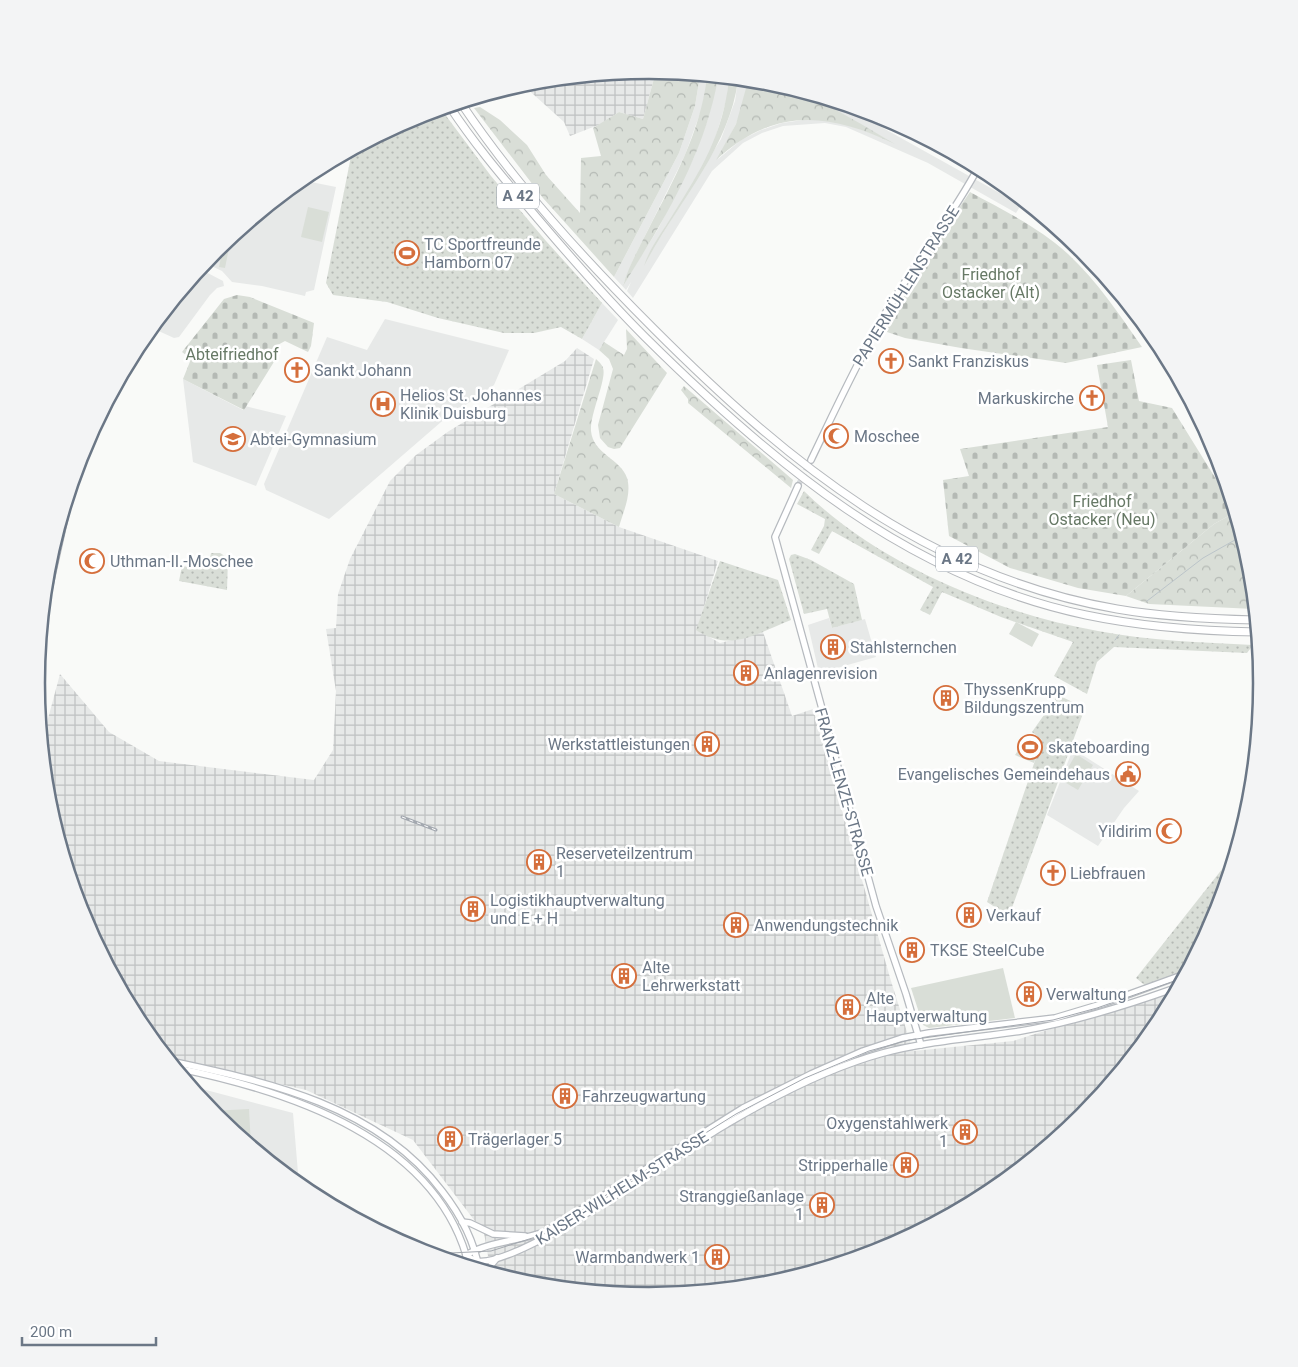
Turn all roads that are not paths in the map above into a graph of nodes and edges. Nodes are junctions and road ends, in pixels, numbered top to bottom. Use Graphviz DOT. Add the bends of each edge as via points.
graph roads {
  1 [pos="465,109"];
  2 [pos="454,112"];
  3 [pos="974,174"];
  4 [pos="811,460"];
  5 [pos="798,486"];
  6 [pos="1250,620"];
  7 [pos="1251,632"];
  8 [pos="1177,977"];
  9 [pos="1170,989"];
  10 [pos="918,1036"];
  11 [pos="920,1045"];
  12 [pos="180,1063"];
  13 [pos="186,1070"];
  14 [pos="618,1190"];
  15 [pos="462,1222"];
  16 [pos="562,1225"];
  17 [pos="532,1235"];
  18 [pos="475,1250"];
  19 [pos="466,1255"];
  20 [pos="497,1258"];
  21 [pos="467,1259"];
  22 [pos="477,1261"];
  23 [pos="490,1266"];
  1 -- 6 [label="highway, A 42" via="503,160 634,309 689,364 785,449 859,506 922,543 1018,584 1090,604 1164,616"];
  2 -- 7 [label="highway, A 42" via="497,170 583,272 628,319 720,408 804,480 853,515 938,564 1015,595 1084,614 1162,627"];
  3 -- 4 [label="main road, PAPIERMÜHLENSTRASSE" via="862,355"];
  5 -- 10 [label="main road, FRANZ-LENZE-STRASSE" via="774,537 876,906"];
  8 -- 10 [label="main road, KAISER-WILHELM-STRASSE" via="1055,1018"];
  9 -- 11 [label="main road, KAISER-WILHELM-STRASSE" via="1053,1024"];
  10 -- 11 [label="main road, FRANZ-LENZE-STRASSE"];
  10 -- 14 [label="main road, KAISER-WILHELM-STRASSE" via="872,1048 762,1098 722,1120"];
  11 -- 14 [label="main road, KAISER-WILHELM-STRASSE" via="868,1058 787,1091"];
  12 -- 15 [label="main road" via="259,1081 308,1097 357,1119 396,1144 421,1166 451,1202"];
  13 -- 19 [label="main road" via="300,1104 370,1137 410,1167 434,1195 455,1226"];
  14 -- 16 [label="main road, KAISER-WILHELM-STRASSE"];
  15 -- 17 [label="main road" via="503,1236"];
  15 -- 18 [label="main road"];
  16 -- 17 [label="main road, KAISER-WILHELM-STRASSE"];
  16 -- 20 [label="main road, KAISER-WILHELM-STRASSE" via="515,1252"];
  17 -- 18 [label="main road, KAISER-WILHELM-STRASSE"];
  18 -- 19 [label="main road, KAISER-WILHELM-STRASSE"];
  18 -- 22 [label="main road"];
  19 -- 21 [label="main road"];
  19 -- 22 [label="main road"];
  20 -- 22 [label="main road, KAISER-WILHELM-STRASSE"];
  20 -- 23 [label="main road"];
}
